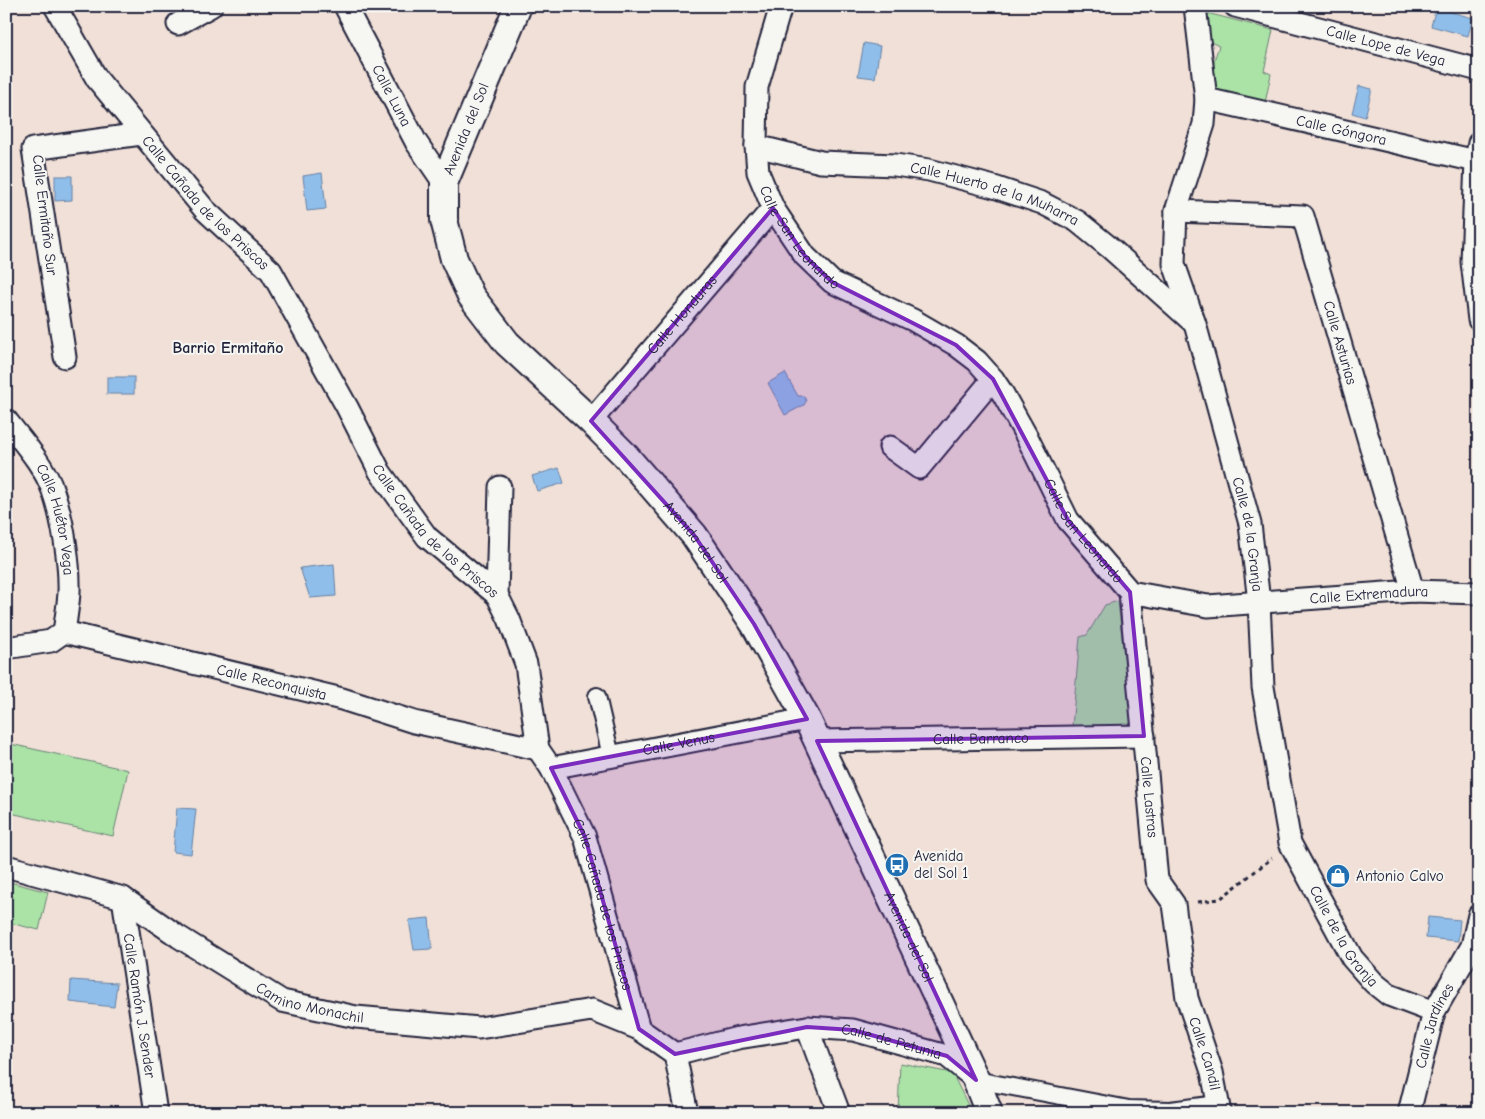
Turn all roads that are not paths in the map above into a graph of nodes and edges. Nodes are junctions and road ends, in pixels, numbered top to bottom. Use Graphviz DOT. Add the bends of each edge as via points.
graph roads {
  1 [pos="55,6"];
  2 [pos="210,6"];
  3 [pos="345,6"];
  4 [pos="518,6"];
  5 [pos="781,6"];
  6 [pos="1195,6"];
  7 [pos="1234,6"];
  8 [pos="178,24"];
  9 [pos="1479,70"];
  10 [pos="1206,100"];
  11 [pos="141,134"];
  12 [pos="756,146"];
  13 [pos="1477,152"];
  14 [pos="444,183"];
  15 [pos="772,208"];
  16 [pos="1176,211"];
  17 [pos="1479,320"];
  18 [pos="1195,324"];
  19 [pos="65,357"];
  20 [pos="994,379"];
  21 [pos="6,420"];
  22 [pos="591,421"];
  23 [pos="890,448"];
  24 [pos="500,487"];
  25 [pos="1413,591"];
  26 [pos="1130,592"];
  27 [pos="1479,593"];
  28 [pos="497,596"];
  29 [pos="1259,602"];
  30 [pos="64,632"];
  31 [pos="6,648"];
  32 [pos="597,696"];
  33 [pos="812,730"];
  34 [pos="1144,736"];
  35 [pos="538,749"];
  36 [pos="611,756"];
  37 [pos="551,768"];
  38 [pos="6,866"];
  39 [pos="123,898"];
  40 [pos="1479,915"];
  41 [pos="1187,998"];
  42 [pos="1434,1012"];
  43 [pos="807,1027"];
  44 [pos="639,1029"];
  45 [pos="675,1054"];
  46 [pos="976,1080"];
  47 [pos="1219,1108"];
  48 [pos="156,1113"];
  49 [pos="687,1113"];
  50 [pos="839,1113"];
  51 [pos="989,1113"];
  52 [pos="1409,1113"];
  1 -- 11 [label="street, Calle Cañada de los Priscos" via="97,79"];
  2 -- 8 [label="street"];
  3 -- 14 [label="street, Calle Luna" via="416,142"];
  4 -- 14 [label="street, Avenida del Sol"];
  5 -- 12 [label="street, Calle San Leonardo" via="756,87"];
  6 -- 10 [label="street, Calle de la Granja"];
  7 -- 9 [label="street, Calle Lope de Vega"];
  10 -- 13 [label="street, Calle Góngora"];
  10 -- 16 [label="street, Calle de la Granja" via="1204,124"];
  11 -- 19 [label="street, Calle Ermitaño Sur" via="33,149"];
  11 -- 28 [label="street, Calle Cañada de los Priscos" via="205,210 270,272 380,472 427,537"];
  12 -- 15 [label="street, Calle San Leonardo" via="758,172"];
  12 -- 18 [label="street, Calle Huerto de la Muharra" via="821,162 929,170 1042,203 1077,221"];
  13 -- 17 [label="street" via="1472,262"];
  14 -- 22 [label="street, Avenida del Sol" via="444,220 454,259 471,296 507,343"];
  15 -- 20 [label="street, Calle San Leonardo" via="805,256 832,282 913,320 956,345"];
  15 -- 22 [label="street, Calle Honduras"];
  16 -- 18 [label="street, Calle de la Granja" via="1174,264"];
  16 -- 25 [label="street, Calle Asturias" via="1304,216"];
  18 -- 29 [label="street, Calle de la Granja" via="1250,524"];
  20 -- 23 [label="street" via="919,468"];
  20 -- 26 [label="street, Calle San Leonardo" via="1068,520"];
  21 -- 30 [label="street, Calle Huétor Vega" via="35,457 53,490 68,565 69,592"];
  22 -- 33 [label="street, Avenida del Sol" via="694,535 754,624"];
  24 -- 28 [label="street"];
  25 -- 27 [label="street, Calle Extremadura"];
  25 -- 29 [label="street, Calle Extremadura"];
  26 -- 29 [label="street, Calle San Leonardo" via="1208,606"];
  26 -- 34 [label="street, Calle Lastras"];
  28 -- 35 [label="street, Calle Cañada de los Priscos" via="526,664"];
  29 -- 42 [label="street, Calle de la Granja" via="1263,687 1290,843 1352,958 1389,995"];
  30 -- 31 [label="street" via="51,641"];
  30 -- 35 [label="street, Calle Reconquista" via="342,699 414,722"];
  32 -- 36 [label="street"];
  33 -- 34 [label="street, Calle Barranco"];
  33 -- 36 [label="street, Calle Venus"];
  33 -- 46 [label="street, Avenida del Sol"];
  34 -- 41 [label="street, Calle Lastras" via="1157,880 1174,904"];
  35 -- 37 [label="street, Calle Cañada de los Priscos"];
  36 -- 37 [label="street, Calle Venus"];
  37 -- 44 [label="street, Calle Cañada de los Priscos" via="593,835"];
  38 -- 39 [label="street, Camino Monachil"];
  39 -- 44 [label="street, Camino Monachil" via="178,938 282,1001 356,1017 480,1028 592,1010"];
  39 -- 48 [label="street, Calle Ramón J. Sender"];
  40 -- 42 [label="street, Calle Jardines" via="1472,946"];
  41 -- 47 [label="street, Calle Candil" via="1212,1072"];
  42 -- 52 [label="street, Calle Jardines"];
  43 -- 45 [label="street, Calle de Petunia" via="736,1031"];
  43 -- 46 [label="street, Calle de Petunia" via="853,1030 947,1056"];
  43 -- 50 [label="street"];
  44 -- 45 [label="street"];
  45 -- 49 [label="street"];
  46 -- 47 [label="street, Calle de Petunia" via="1129,1109"];
  46 -- 51 [label="street, Avenida del Sol"];
}
